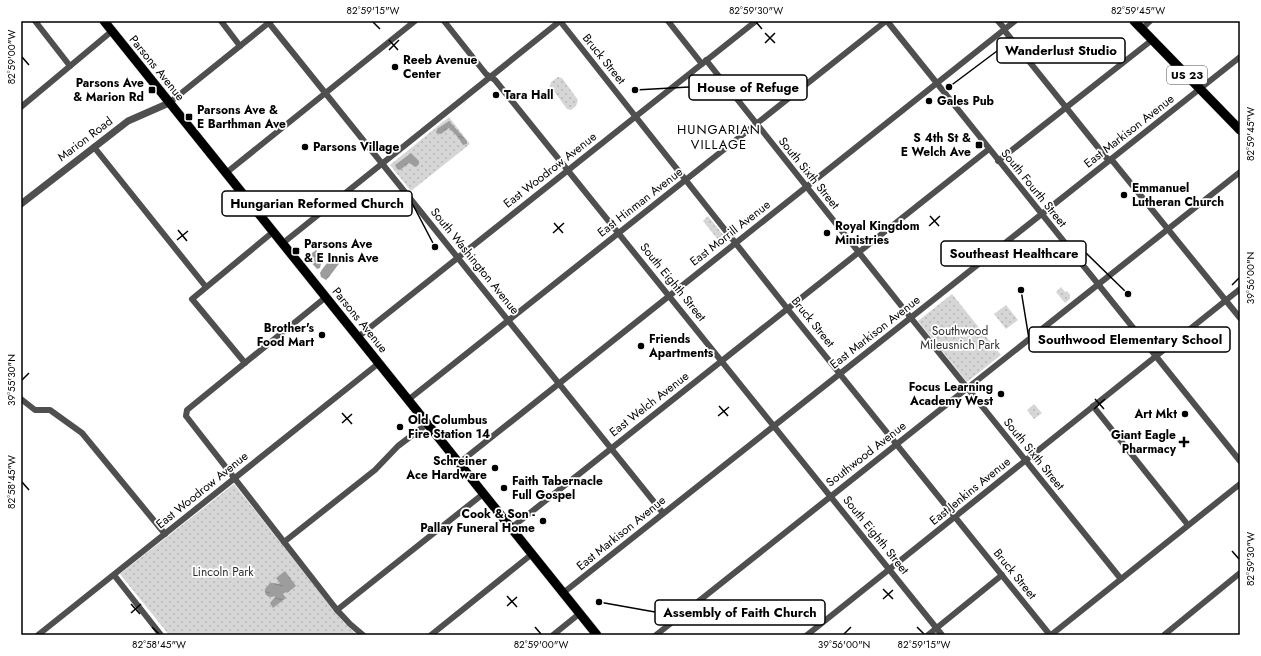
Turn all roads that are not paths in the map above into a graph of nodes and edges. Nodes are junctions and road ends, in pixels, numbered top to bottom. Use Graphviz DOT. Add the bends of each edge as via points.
graph roads {
  1 [pos="35,21"];
  2 [pos="104,21"];
  3 [pos="220,21"];
  4 [pos="415,21"];
  5 [pos="444,21"];
  6 [pos="560,21"];
  7 [pos="668,21"];
  8 [pos="755,21"];
  9 [pos="886,21"];
  10 [pos="998,21"];
  11 [pos="1016,21"];
  12 [pos="1134,21"];
  13 [pos="1150,21"];
  14 [pos="270,22"];
  15 [pos="1142,29"];
  16 [pos="1005,30"];
  17 [pos="112,32"];
  18 [pos="1152,40"];
  19 [pos="240,46"];
  20 [pos="1240,57"];
  21 [pos="704,62"];
  22 [pos="70,66"];
  23 [pos="491,77"];
  24 [pos="936,84"];
  25 [pos="1200,89"];
  26 [pos="325,93"];
  27 [pos="169,103"];
  28 [pos="21,107"];
  29 [pos="1066,107"];
  30 [pos="636,116"];
  31 [pos="756,124"];
  32 [pos="1240,130"];
  33 [pos="94,147"];
  34 [pos="989,149"];
  35 [pos="1110,160"];
  36 [pos="998,161"];
  37 [pos="382,164"];
  38 [pos="568,169"];
  39 [pos="1240,172"];
  40 [pos="226,173"];
  41 [pos="686,180"];
  42 [pos="806,186"];
  43 [pos="21,204"];
  44 [pos="1041,214"];
  45 [pos="1168,229"];
  46 [pos="274,232"];
  47 [pos="619,232"];
  48 [pos="736,242"];
  49 [pos="283,243"];
  50 [pos="859,252"];
  51 [pos="458,257"];
  52 [pos="1097,285"];
  53 [pos="206,287"];
  54 [pos="1240,288"];
  55 [pos="669,295"];
  56 [pos="326,297"];
  57 [pos="1225,300"];
  58 [pos="788,308"];
  59 [pos="911,318"];
  60 [pos="1240,318"];
  61 [pos="508,320"];
  62 [pos="358,337"];
  63 [pos="1155,356"];
  64 [pos="722,360"];
  65 [pos="245,363"];
  66 [pos="379,363"];
  67 [pos="840,374"];
  68 [pos="558,383"];
  69 [pos="967,388"];
  70 [pos="21,399"];
  71 [pos="408,400"];
  72 [pos="1093,406"];
  73 [pos="427,424"];
  74 [pos="774,426"];
  75 [pos="896,444"];
  76 [pos="611,448"];
  77 [pos="1026,460"];
  78 [pos="1240,461"];
  79 [pos="458,462"];
  80 [pos="234,479"];
  81 [pos="1240,484"];
  82 [pos="483,494"];
  83 [pos="830,496"];
  84 [pos="661,515"];
  85 [pos="955,517"];
  86 [pos="1188,525"];
  87 [pos="511,528"];
  88 [pos="165,534"];
  89 [pos="284,542"];
  90 [pos="532,554"];
  91 [pos="890,569"];
  92 [pos="1240,573"];
  93 [pos="114,575"];
  94 [pos="1002,576"];
  95 [pos="1121,579"];
  96 [pos="563,593"];
  97 [pos="337,610"];
  98 [pos="580,614"];
  99 [pos="937,628"];
  100 [pos="38,635"];
  101 [pos="161,635"];
  102 [pos="363,635"];
  103 [pos="431,635"];
  104 [pos="552,635"];
  105 [pos="597,635"];
  106 [pos="656,635"];
  107 [pos="807,635"];
  108 [pos="928,635"];
  109 [pos="942,635"];
  110 [pos="1051,635"];
  111 [pos="1164,635"];
  1 -- 22 [label="street"];
  2 -- 17 [label="main road, Parsons Avenue"];
  3 -- 19 [label="street"];
  4 -- 26 [label="street"];
  5 -- 23 [label="street, South Eighth Street"];
  6 -- 23 [label="street"];
  6 -- 30 [label="street, Bruck Street"];
  7 -- 21 [label="street, South Sixth Street"];
  8 -- 21 [label="street, East Woodrow Avenue"];
  9 -- 24 [label="street, South Fourth Street"];
  9 -- 31 [label="street, East Hinman Avenue"];
  10 -- 16 [label="street"];
  11 -- 16 [label="street, East Morrill Avenue"];
  12 -- 15 [label="main road, US 23"];
  13 -- 15 [label="street"];
  14 -- 19 [label="street"];
  14 -- 26 [label="street, South Washington Avenue"];
  15 -- 18 [label="main road, US 23"];
  16 -- 24 [label="street, East Morrill Avenue"];
  16 -- 29 [label="street"];
  17 -- 22 [label="street"];
  17 -- 27 [label="main road, Parsons Avenue"];
  18 -- 25 [label="main road, US 23"];
  18 -- 29 [label="street"];
  19 -- 27 [label="street"];
  20 -- 25 [label="street, East Markison Avenue"];
  21 -- 30 [label="street, East Woodrow Avenue"];
  21 -- 31 [label="street, South Sixth Street"];
  22 -- 28 [label="street"];
  23 -- 37 [label="street"];
  23 -- 38 [label="street, South Eighth Street"];
  24 -- 34 [label="street, South Fourth Street"];
  24 -- 42 [label="street, East Morrill Avenue"];
  25 -- 32 [label="main road, US 23"];
  25 -- 35 [label="street, East Markison Avenue"];
  26 -- 37 [label="street, South Washington Avenue"];
  26 -- 40 [label="street"];
  27 -- 33 [label="street, Marion Road" via="131,118"];
  27 -- 40 [label="main road, Parsons Avenue"];
  29 -- 35 [label="street"];
  29 -- 36 [label="street"];
  30 -- 38 [label="street, East Woodrow Avenue"];
  30 -- 41 [label="street, Bruck Street"];
  31 -- 41 [label="street, East Hinman Avenue"];
  31 -- 42 [label="street, South Sixth Street"];
  33 -- 43 [label="street, Marion Road"];
  33 -- 53 [label="street"];
  34 -- 36 [label="street, South Fourth Street"];
  34 -- 50 [label="street, East Welch Avenue"];
  35 -- 44 [label="street, East Markison Avenue"];
  35 -- 45 [label="street"];
  36 -- 44 [label="street, South Fourth Street"];
  37 -- 49 [label="street"];
  37 -- 51 [label="street, South Washington Avenue"];
  38 -- 47 [label="street, South Eighth Street"];
  38 -- 51 [label="street, East Woodrow Avenue"];
  39 -- 45 [label="street, Southwood Avenue"];
  40 -- 46 [label="main road, Parsons Avenue"];
  41 -- 47 [label="street, East Hinman Avenue"];
  41 -- 48 [label="street, Bruck Street"];
  42 -- 48 [label="street, East Morrill Avenue"];
  42 -- 50 [label="street, South Sixth Street"];
  44 -- 52 [label="street, South Fourth Street"];
  44 -- 59 [label="street, East Markison Avenue"];
  45 -- 52 [label="street, Southwood Avenue"];
  45 -- 57 [label="street"];
  46 -- 49 [label="main road, Parsons Avenue"];
  46 -- 53 [label="street"];
  47 -- 55 [label="street, South Eighth Street"];
  47 -- 61 [label="street, East Hinman Avenue"];
  48 -- 55 [label="street, East Morrill Avenue"];
  48 -- 58 [label="street, Bruck Street"];
  49 -- 56 [label="main road, Parsons Avenue"];
  50 -- 58 [label="street, East Welch Avenue"];
  50 -- 59 [label="street, South Sixth Street"];
  51 -- 61 [label="street, South Washington Avenue"];
  51 -- 62 [label="street, East Woodrow Avenue"];
  52 -- 63 [label="street, South Fourth Street"];
  52 -- 69 [label="street, Southwood Avenue"];
  53 -- 65 [label="street" via="192,299"];
  54 -- 57 [label="street, East Jenkins Avenue"];
  55 -- 64 [label="street, South Eighth Street"];
  55 -- 68 [label="street, East Morrill Avenue"];
  56 -- 62 [label="main road, Parsons Avenue"];
  56 -- 65 [label="street"];
  57 -- 60 [label="street"];
  57 -- 63 [label="street, East Jenkins Avenue"];
  58 -- 64 [label="street, East Welch Avenue"];
  58 -- 67 [label="street, Bruck Street"];
  59 -- 67 [label="street, East Markison Avenue"];
  59 -- 69 [label="street, South Sixth Street"];
  61 -- 68 [label="street, South Washington Avenue"];
  61 -- 71 [label="street, East Hinman Avenue"];
  62 -- 66 [label="main road, Parsons Avenue"];
  63 -- 72 [label="street, East Jenkins Avenue"];
  63 -- 78 [label="street, South Fourth Street"];
  64 -- 74 [label="street, South Eighth Street"];
  64 -- 76 [label="street, East Welch Avenue"];
  65 -- 80 [label="street" via="187,410 186,414"];
  66 -- 71 [label="main road, Parsons Avenue"];
  66 -- 80 [label="street, East Woodrow Avenue"];
  67 -- 74 [label="street, East Markison Avenue"];
  67 -- 75 [label="street, Bruck Street"];
  68 -- 76 [label="street, South Washington Avenue"];
  68 -- 79 [label="street, East Morrill Avenue"];
  69 -- 75 [label="street, Southwood Avenue"];
  69 -- 77 [label="street, South Sixth Street"];
  70 -- 88 [label="street" via="35,410 50,410 82,433"];
  71 -- 73 [label="main road, Parsons Avenue"];
  72 -- 77 [label="street, East Jenkins Avenue"];
  72 -- 86 [label="street"];
  73 -- 79 [label="main road, Parsons Avenue"];
  73 -- 89 [label="street" via="398,446 375,470"];
  74 -- 83 [label="street, South Eighth Street"];
  74 -- 84 [label="street, East Markison Avenue"];
  75 -- 83 [label="street, Southwood Avenue"];
  75 -- 85 [label="street, Bruck Street"];
  76 -- 84 [label="street, South Washington Avenue"];
  76 -- 87 [label="street, East Welch Avenue"];
  77 -- 85 [label="street, East Jenkins Avenue"];
  77 -- 95 [label="street, South Sixth Street"];
  79 -- 82 [label="main road, Parsons Avenue"];
  80 -- 88 [label="street, East Woodrow Avenue"];
  80 -- 89 [label="street"];
  81 -- 86 [label="street"];
  82 -- 87 [label="main road, Parsons Avenue"];
  82 -- 97 [label="street"];
  83 -- 91 [label="street, South Eighth Street"];
  83 -- 106 [label="street, Southwood Avenue"];
  84 -- 96 [label="street, East Markison Avenue"];
  85 -- 91 [label="street, East Jenkins Avenue"];
  85 -- 94 [label="street, Bruck Street"];
  86 -- 95 [label="street"];
  87 -- 90 [label="main road, Parsons Avenue"];
  88 -- 93 [label="street, East Woodrow Avenue"];
  89 -- 97 [label="street"];
  90 -- 96 [label="main road, Parsons Avenue"];
  90 -- 103 [label="street"];
  91 -- 99 [label="street, South Eighth Street"];
  91 -- 107 [label="street, East Jenkins Avenue"];
  92 -- 111 [label="street"];
  93 -- 100 [label="street, East Woodrow Avenue"];
  93 -- 101 [label="street"];
  94 -- 99 [label="street"];
  94 -- 110 [label="street, Bruck Street"];
  95 -- 110 [label="street"];
  96 -- 98 [label="main road, Parsons Avenue"];
  97 -- 102 [label="street"];
  98 -- 104 [label="street"];
  98 -- 105 [label="main road, Parsons Avenue"];
  99 -- 108 [label="street"];
  99 -- 109 [label="street, South Eighth Street"];
}
